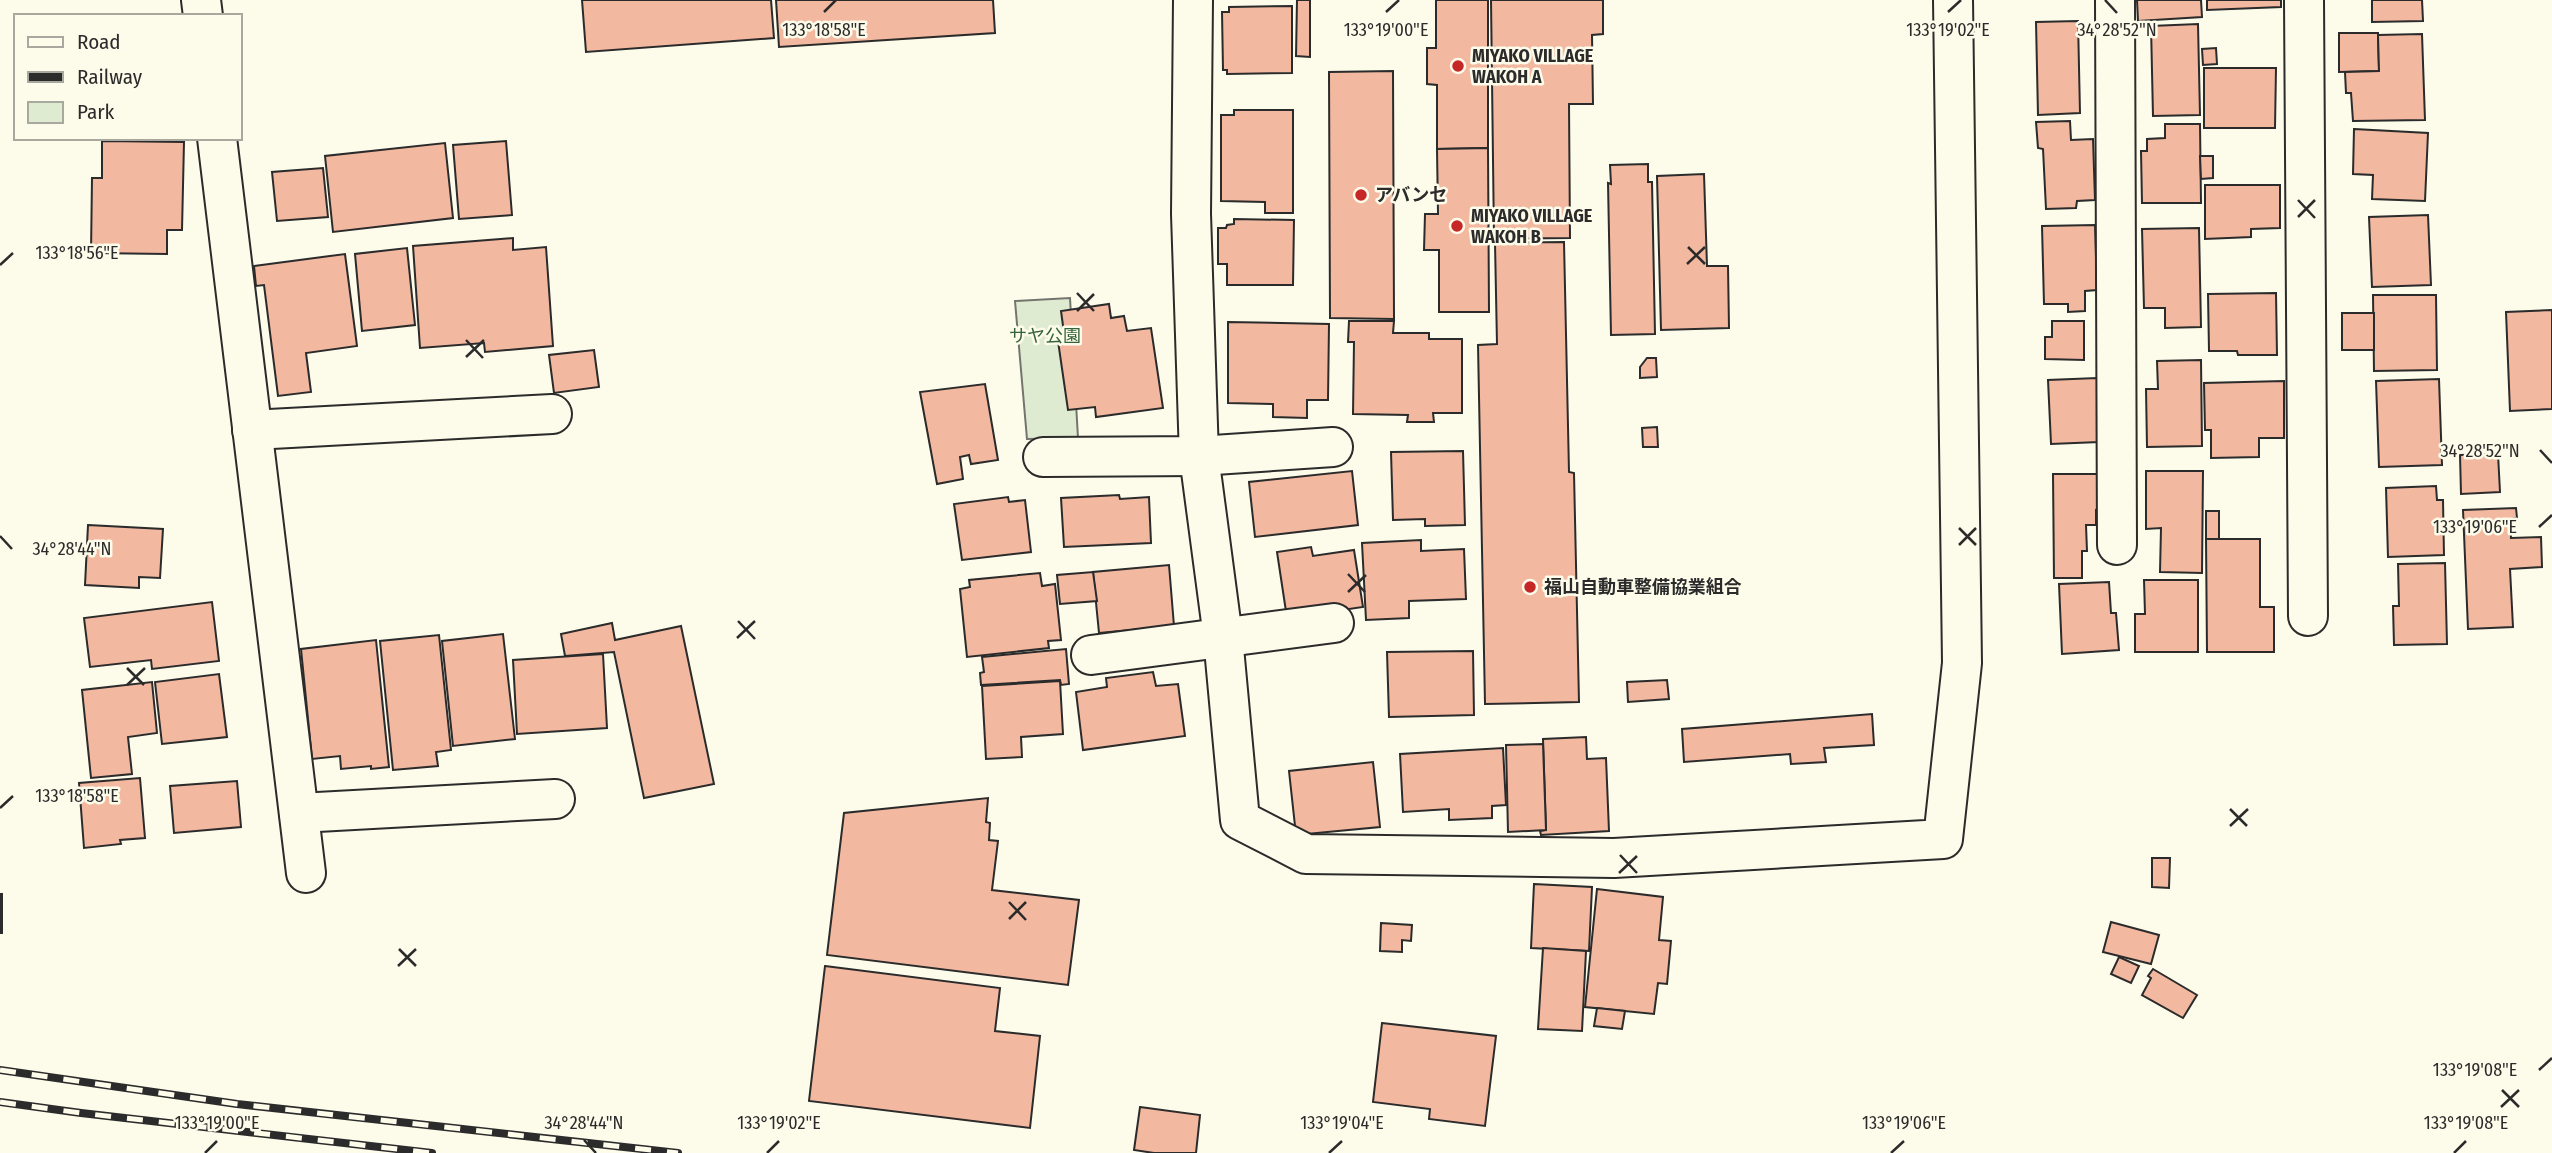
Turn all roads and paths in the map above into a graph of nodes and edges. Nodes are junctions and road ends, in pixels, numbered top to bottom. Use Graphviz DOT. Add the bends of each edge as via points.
graph roads {
  1 [pos="1193,0"];
  2 [pos="1953,0"];
  3 [pos="2115,0"];
  4 [pos="2304,0"];
  5 [pos="217,140"];
  6 [pos="552,414"];
  7 [pos="251,430"];
  8 [pos="1333,447"];
  9 [pos="1199,456"];
  10 [pos="1044,457"];
  11 [pos="2117,545"];
  12 [pos="2308,616"];
  13 [pos="1334,623"];
  14 [pos="1223,637"];
  15 [pos="1091,655"];
  16 [pos="555,799"];
  17 [pos="299,813"];
  18 [pos="306,873"];
  1 -- 9 [label="street" via="1191,214"];
  2 -- 14 [label="street" via="1962,663 1943,839 1614,858 1306,854 1240,820"];
  3 -- 11 [label="street"];
  4 -- 12 [label="street"];
  5 -- 7 [label="street"];
  6 -- 7 [label="street"];
  7 -- 17 [label="street"];
  8 -- 9 [label="street"];
  9 -- 10 [label="street"];
  9 -- 14 [label="street"];
  13 -- 14 [label="street"];
  14 -- 15 [label="street"];
  16 -- 17 [label="street"];
  17 -- 18 [label="street"];
}
